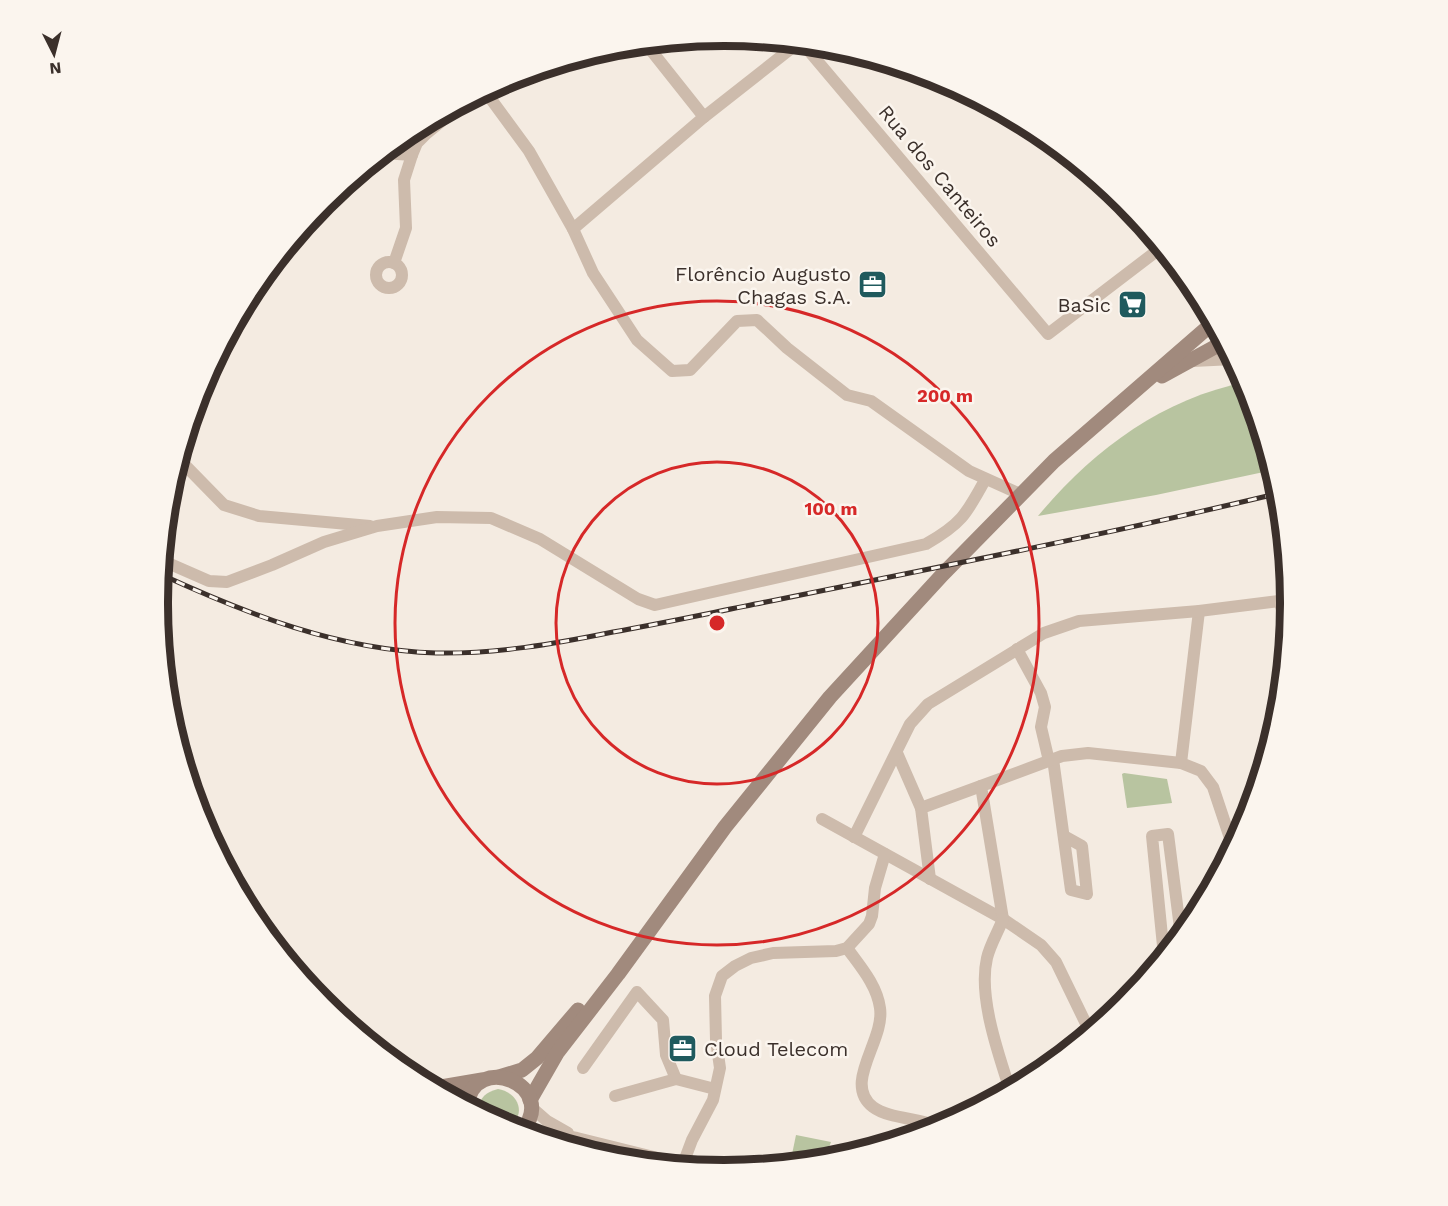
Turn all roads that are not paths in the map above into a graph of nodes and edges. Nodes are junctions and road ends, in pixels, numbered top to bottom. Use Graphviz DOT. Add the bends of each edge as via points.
graph roads {
  1 [pos="789,50"];
  2 [pos="652,51"];
  3 [pos="811,53"];
  4 [pos="490,98"];
  5 [pos="704,117"];
  6 [pos="429,132"];
  7 [pos="395,154"];
  8 [pos="412,155"];
  9 [pos="573,229"];
  10 [pos="1156,252"];
  11 [pos="1159,256"];
  12 [pos="1145,260"];
  13 [pos="394,262"];
  14 [pos="1207,328"];
  15 [pos="1217,346"];
  16 [pos="1224,359"];
  17 [pos="1128,395"];
  18 [pos="185,465"];
  19 [pos="985,480"];
  20 [pos="1020,494"];
  21 [pos="377,526"];
  22 [pos="169,564"];
  23 [pos="1280,600"];
  24 [pos="1199,611"];
  25 [pos="1017,650"];
  26 [pos="897,753"];
  27 [pos="1051,760"];
  28 [pos="1180,763"];
  29 [pos="981,786"];
  30 [pos="921,808"];
  31 [pos="822,819"];
  32 [pos="1229,835"];
  33 [pos="1064,836"];
  34 [pos="854,837"];
  35 [pos="885,854"];
  36 [pos="930,879"];
  37 [pos="1003,919"];
  38 [pos="1179,923"];
  39 [pos="650,928"];
  40 [pos="1163,946"];
  41 [pos="847,948"];
  42 [pos="1087,1025"];
  43 [pos="583,1068"];
  44 [pos="492,1078"];
  45 [pos="676,1079"];
  46 [pos="1007,1082"];
  47 [pos="452,1088"];
  48 [pos="716,1089"];
  49 [pos="615,1096"];
  50 [pos="469,1097"];
  51 [pos="531,1104"];
  52 [pos="527,1123"];
  53 [pos="921,1123"];
  54 [pos="568,1137"];
  55 [pos="577,1138"];
  56 [pos="638,1153"];
  57 [pos="689,1158"];
  1 -- 5 [label="street"];
  2 -- 5 [label="street"];
  3 -- 12 [label="street, Rua dos Canteiros" via="1048,334"];
  4 -- 9 [label="street" via="529,151"];
  5 -- 9 [label="street"];
  6 -- 8 [label="street"];
  7 -- 8 [label="street"];
  8 -- 13 [label="street" via="404,180 406,228"];
  9 -- 20 [label="street" via="593,273 637,340 672,371 690,370 737,321 757,320 847,396 871,401 969,471"];
  10 -- 12 [label="street"];
  11 -- 12 [label="street"];
  14 -- 17 [label="main road"];
  15 -- 17 [label="main road"];
  16 -- 17 [label="street" via="1194,360"];
  17 -- 20 [label="main road"];
  18 -- 21 [label="street" via="224,505 259,516"];
  19 -- 21 [label="street" via="958,523 926,544 655,605 638,599 540,539 491,518 437,517"];
  20 -- 39 [label="main road" via="830,697"];
  21 -- 22 [label="street" via="324,542 227,582 209,581"];
  23 -- 24 [label="street"];
  24 -- 25 [label="street" via="1079,621 1044,633"];
  24 -- 28 [label="street"];
  25 -- 26 [label="street" via="928,704 910,724"];
  25 -- 27 [label="street" via="1041,693 1045,707 1041,727"];
  26 -- 30 [label="street"];
  26 -- 34 [label="street"];
  27 -- 28 [label="street" via="1088,753"];
  27 -- 29 [label="street"];
  27 -- 33 [label="street"];
  28 -- 32 [label="street" via="1201,771 1213,787"];
  29 -- 30 [label="street"];
  29 -- 37 [label="street"];
  30 -- 36 [label="street"];
  31 -- 34 [label="street"];
  34 -- 35 [label="street"];
  35 -- 36 [label="street"];
  35 -- 41 [label="street" via="869,924"];
  36 -- 37 [label="street"];
  37 -- 42 [label="street" via="1041,945 1056,962"];
  37 -- 46 [label="street" via="987,957 984,987"];
  38 -- 40 [label="street" via="1168,834 1152,836"];
  39 -- 44 [label="main road" via="537,1058 522,1070"];
  39 -- 51 [label="main road" via="556,1053"];
  41 -- 48 [label="street" via="773,952 751,958 722,976 715,996 720,1068"];
  41 -- 53 [label="street" via="871,982 881,1009 876,1041 861,1078 864,1097 879,1111"];
  43 -- 45 [label="street" via="637,992 663,1020 666,1055"];
  44 -- 47 [label="main road"];
  44 -- 50 [label="main road" via="471,1092"];
  44 -- 51 [label="main road" via="509,1078 518,1083"];
  45 -- 48 [label="street"];
  45 -- 49 [label="street"];
  48 -- 57 [label="street" via="692,1140"];
  51 -- 52 [label="main road"];
  51 -- 55 [label="street" via="547,1121"];
  54 -- 55 [label="street"];
  55 -- 56 [label="street"];
}
